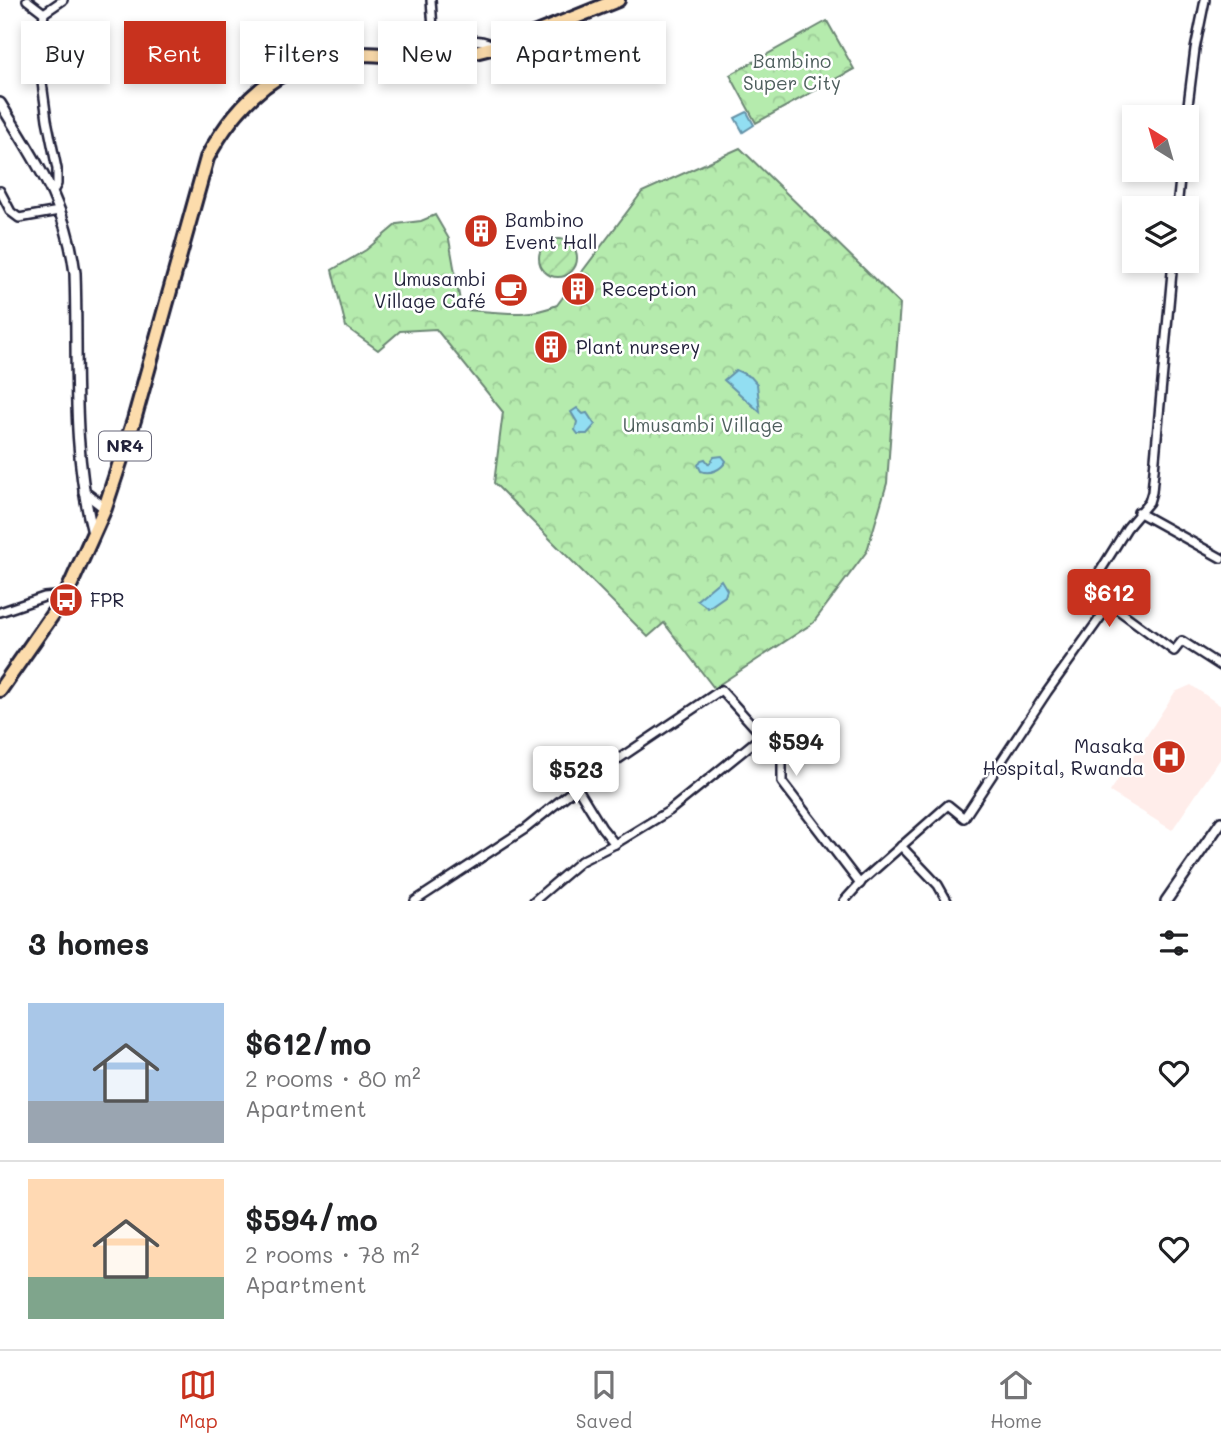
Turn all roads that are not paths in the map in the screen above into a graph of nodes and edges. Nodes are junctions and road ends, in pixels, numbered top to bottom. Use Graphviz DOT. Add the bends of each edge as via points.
graph roads {
  1 [pos="27,0"];
  2 [pos="63,0"];
  3 [pos="431,0"];
  4 [pos="1205,0"];
  5 [pos="609,1"];
  6 [pos="44,13"];
  7 [pos="560,21"];
  8 [pos="491,44"];
  9 [pos="491,49"];
  10 [pos="0,103"];
  11 [pos="1188,105"];
  12 [pos="0,191"];
  13 [pos="52,193"];
  14 [pos="59,211"];
  15 [pos="1172,273"];
  16 [pos="84,492"];
  17 [pos="105,508"];
  18 [pos="1138,512"];
  19 [pos="94,535"];
  20 [pos="1221,558"];
  21 [pos="66,595"];
  22 [pos="1110,604"];
  23 [pos="0,612"];
  24 [pos="1221,666"];
  25 [pos="0,690"];
  26 [pos="763,735"];
  27 [pos="577,787"];
  28 [pos="1221,822"];
  29 [pos="615,844"];
  30 [pos="901,846"];
  31 [pos="860,884"];
  32 [pos="420,899"];
  33 [pos="1171,899"];
  34 [pos="534,901"];
  35 [pos="844,901"];
  36 [pos="947,901"];
  1 -- 6 [label="street"];
  2 -- 6 [label="street"];
  3 -- 8 [label="street" via="434,43 477,40"];
  4 -- 11 [label="street"];
  5 -- 7 [label="highway, NR4"];
  6 -- 13 [label="street" via="41,75 57,169"];
  9 -- 17 [label="highway, NR4" via="418,58 337,56 279,75 249,98 220,133 207,158"];
  10 -- 13 [label="street"];
  12 -- 14 [label="street" via="19,218"];
  13 -- 14 [label="street"];
  14 -- 16 [label="street" via="75,273"];
  15 -- 18 [label="street" via="1152,492"];
  16 -- 17 [label="street"];
  16 -- 19 [label="street"];
  17 -- 19 [label="highway, NR4"];
  18 -- 20 [label="street"];
  18 -- 22 [label="street" via="1088,589"];
  19 -- 21 [label="highway, NR4"];
  21 -- 23 [label="street" via="44,597"];
  21 -- 25 [label="highway, NR4"];
  22 -- 24 [label="street" via="1174,651 1182,641"];
  22 -- 30 [label="street" via="964,818 947,805"];
  26 -- 27 [label="street" via="722,690"];
  26 -- 29 [label="street" via="669,811"];
  26 -- 31 [label="street" via="783,760 782,782"];
  27 -- 29 [label="street"];
  27 -- 32 [label="street"];
  28 -- 33 [label="street"];
  29 -- 34 [label="street" via="581,861"];
  30 -- 31 [label="street"];
  30 -- 36 [label="street"];
  31 -- 35 [label="street"];
}
